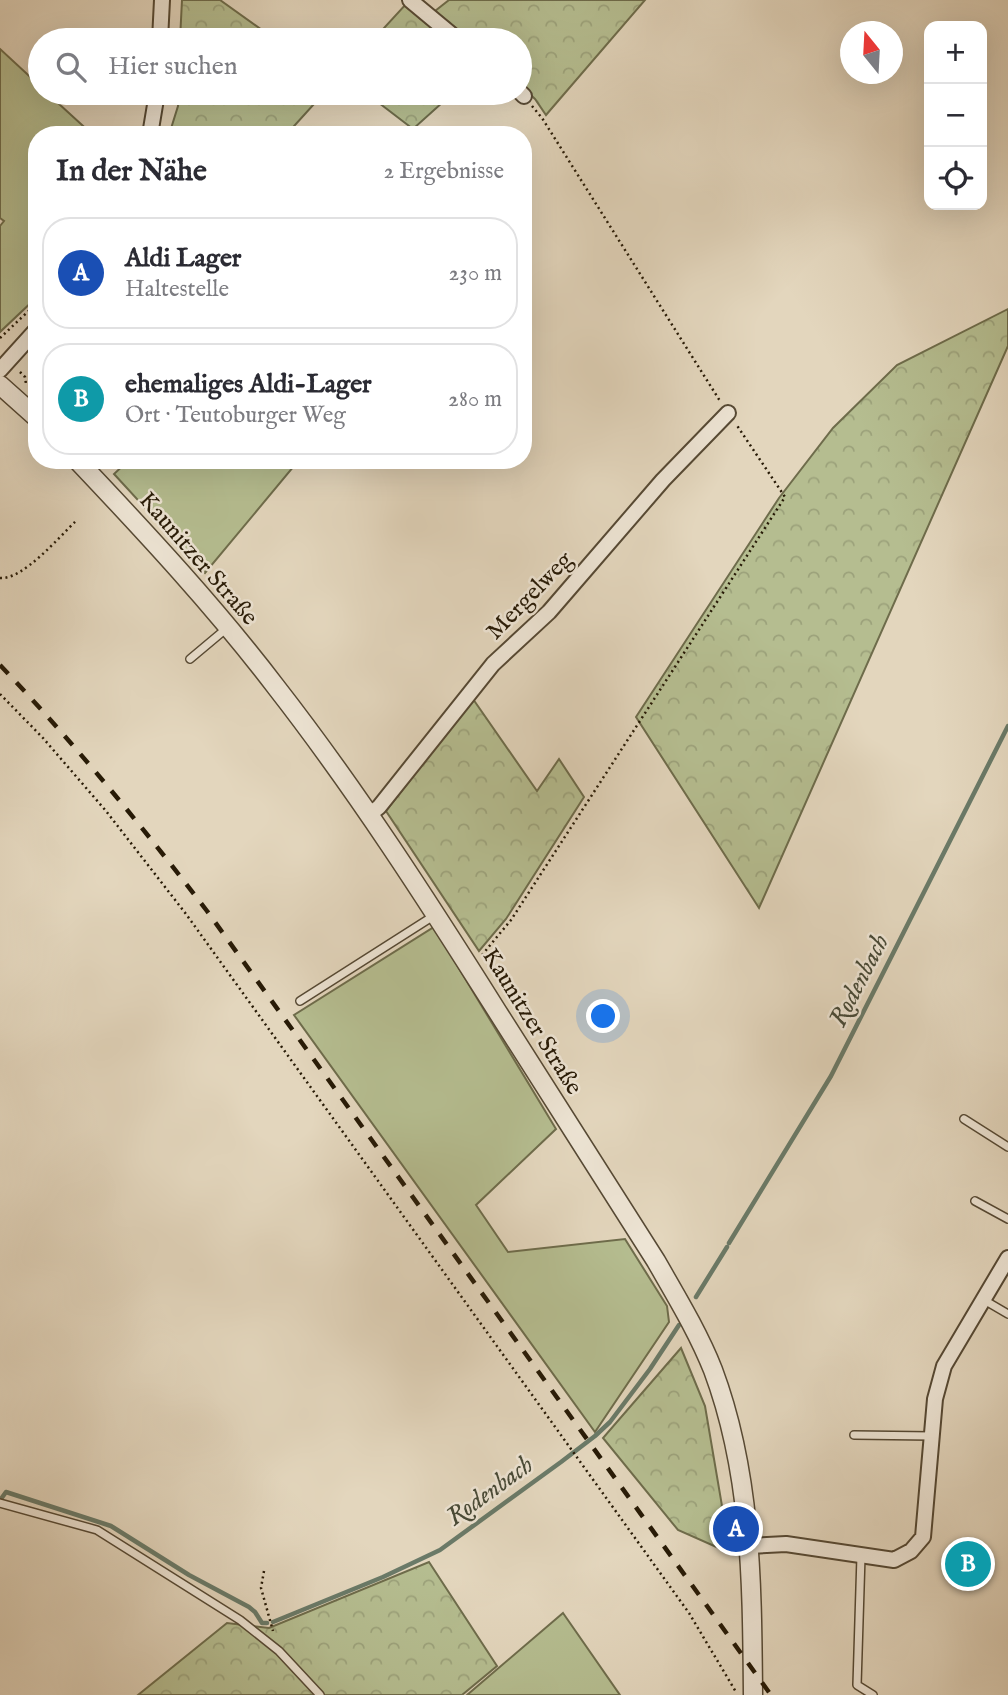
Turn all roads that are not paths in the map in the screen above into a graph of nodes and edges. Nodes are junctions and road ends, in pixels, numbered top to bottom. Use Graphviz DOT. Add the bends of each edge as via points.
graph roads {
  1 [pos="162,0"];
  2 [pos="410,0"];
  3 [pos="161,28"];
  4 [pos="444,28"];
  5 [pos="155,105"];
  6 [pos="152,126"];
  7 [pos="28,338"];
  8 [pos="0,370"];
  9 [pos="0,385"];
  10 [pos="28,410"];
  11 [pos="728,413"];
  12 [pos="86,469"];
  13 [pos="228,626"];
  14 [pos="190,659"];
  15 [pos="370,814"];
  16 [pos="436,915"];
  17 [pos="300,1001"];
  18 [pos="964,1119"];
  19 [pos="1008,1147"];
  20 [pos="975,1201"];
  21 [pos="1008,1219"];
  22 [pos="1008,1258"];
  23 [pos="983,1299"];
  24 [pos="1008,1314"];
  25 [pos="854,1435"];
  26 [pos="931,1436"];
  27 [pos="0,1503"];
  28 [pos="750,1546"];
  29 [pos="861,1556"];
  30 [pos="320,1695"];
  31 [pos="753,1695"];
  32 [pos="873,1695"];
  1 -- 3 [label="street"];
  2 -- 4 [label="street"];
  5 -- 6 [label="street"];
  7 -- 8 [label="street"];
  9 -- 10 [label="street"];
  11 -- 15 [label="street, Mergelweg" via="663,480 549,612 493,664"];
  12 -- 13 [label="street, Kaunitzer Straße"];
  13 -- 14 [label="lane"];
  13 -- 15 [label="street, Kaunitzer Straße"];
  15 -- 16 [label="street, Kaunitzer Straße"];
  16 -- 17 [label="lane"];
  16 -- 28 [label="street, Kaunitzer Straße" via="656,1261 701,1342 735,1447"];
  18 -- 19 [label="lane"];
  20 -- 21 [label="lane"];
  22 -- 23 [label="street"];
  23 -- 24 [label="lane"];
  23 -- 26 [label="street" via="944,1366 934,1399"];
  25 -- 26 [label="lane"];
  26 -- 29 [label="street" via="923,1537 911,1551 894,1560"];
  27 -- 30 [label="lane" via="97,1530 240,1620 279,1651"];
  28 -- 29 [label="street" via="786,1544"];
  28 -- 31 [label="street, Kaunitzer Straße"];
  29 -- 32 [label="lane" via="857,1685"];
}
